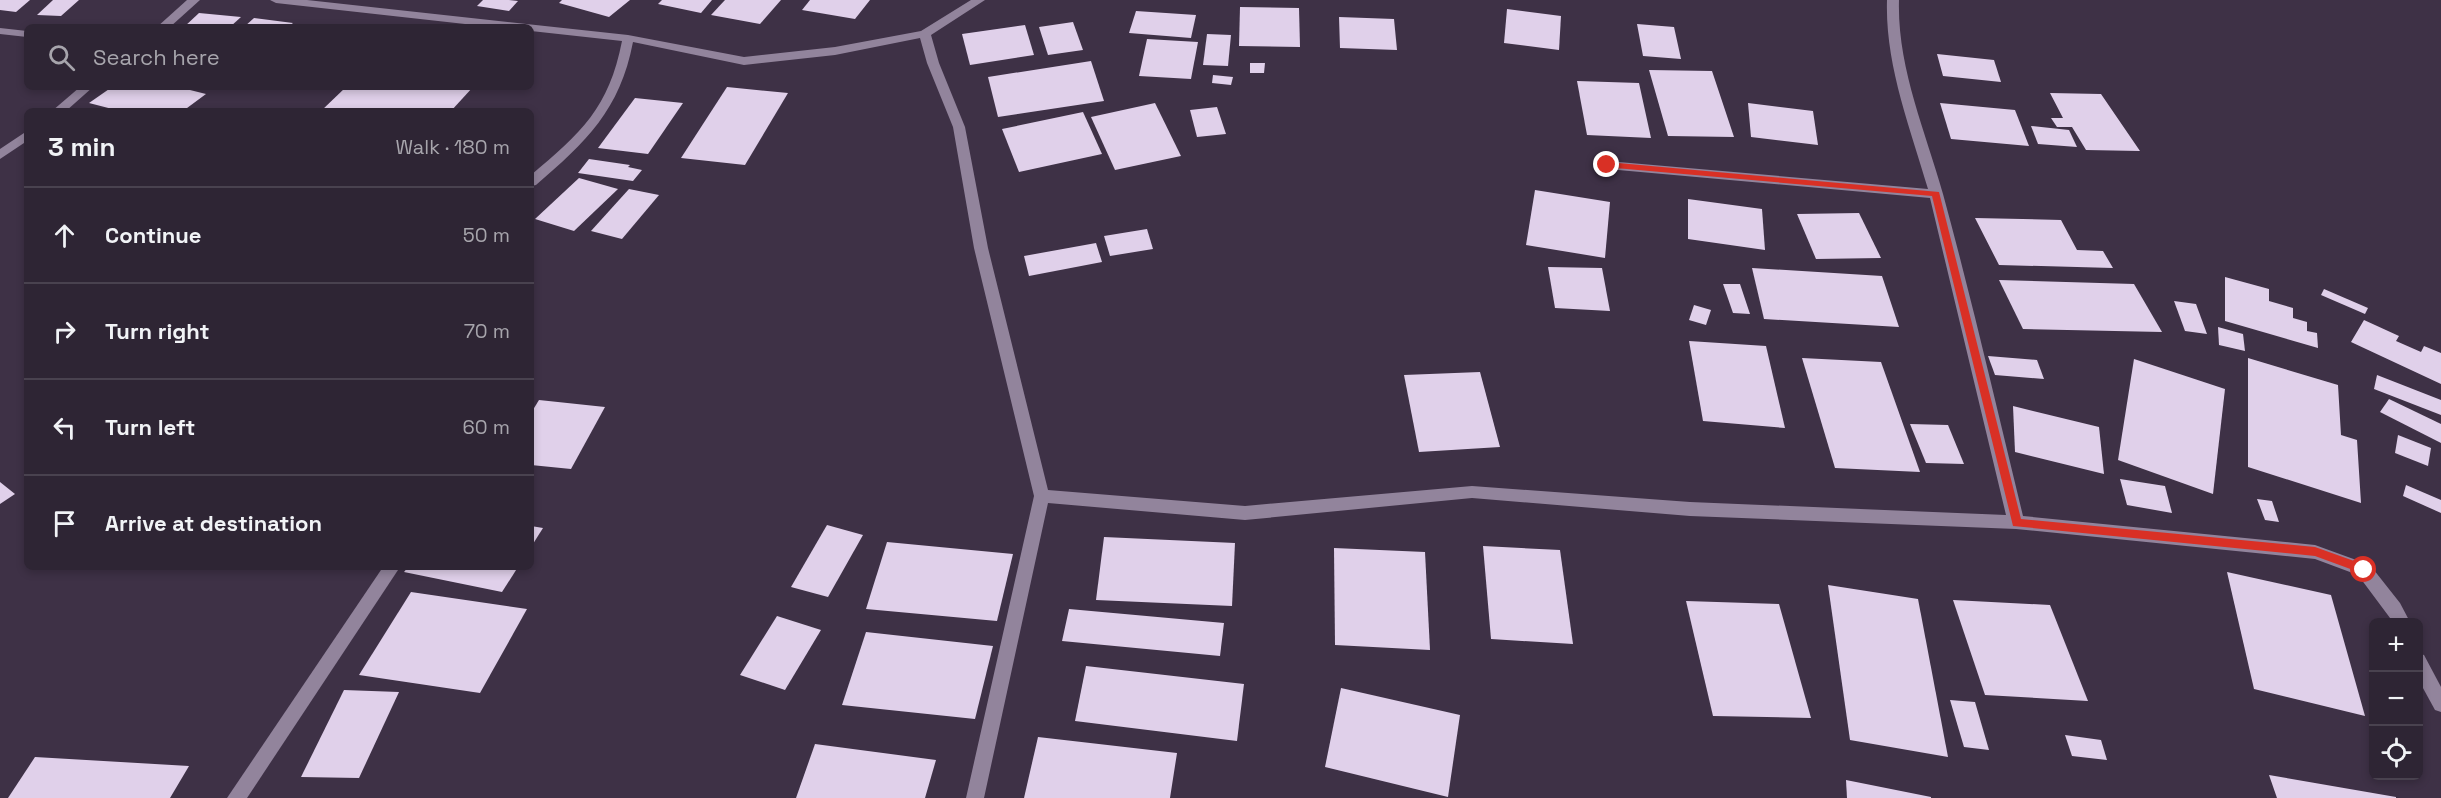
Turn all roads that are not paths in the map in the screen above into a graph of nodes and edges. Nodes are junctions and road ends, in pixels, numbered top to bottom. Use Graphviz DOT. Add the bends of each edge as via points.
graph roads {
  1 [pos="194,0"];
  2 [pos="276,0"];
  3 [pos="979,0"];
  4 [pos="1893,0"];
  5 [pos="166,24"];
  6 [pos="496,24"];
  7 [pos="534,28"];
  8 [pos="0,31"];
  9 [pos="24,34"];
  10 [pos="925,34"];
  11 [pos="628,38"];
  12 [pos="83,90"];
  13 [pos="62,108"];
  14 [pos="24,137"];
  15 [pos="0,155"];
  16 [pos="1607,165"];
  17 [pos="534,179"];
  18 [pos="1936,194"];
  19 [pos="1042,496"];
  20 [pos="2016,522"];
  21 [pos="390,570"];
  22 [pos="2399,618"];
  23 [pos="2423,670"];
  24 [pos="2441,704"];
  25 [pos="236,798"];
  26 [pos="975,798"];
  1 -- 5 [label="street"];
  2 -- 6 [label="street"];
  3 -- 10 [label="street"];
  4 -- 18 [label="street" via="1890,21"];
  7 -- 11 [label="street"];
  8 -- 9 [label="street"];
  10 -- 11 [label="street" via="835,51 744,61"];
  10 -- 19 [label="street" via="959,127 981,248"];
  11 -- 17 [label="street" via="624,70 607,106 573,146"];
  12 -- 13 [label="street"];
  14 -- 15 [label="street"];
  16 -- 18 [label="street"];
  18 -- 20 [label="street"];
  19 -- 20 [label="street" via="1245,513 1472,492 1689,509"];
  19 -- 26 [label="street"];
  20 -- 22 [label="street" via="2315,552 2364,570"];
  21 -- 25 [label="street"];
  23 -- 24 [label="street"];
}
